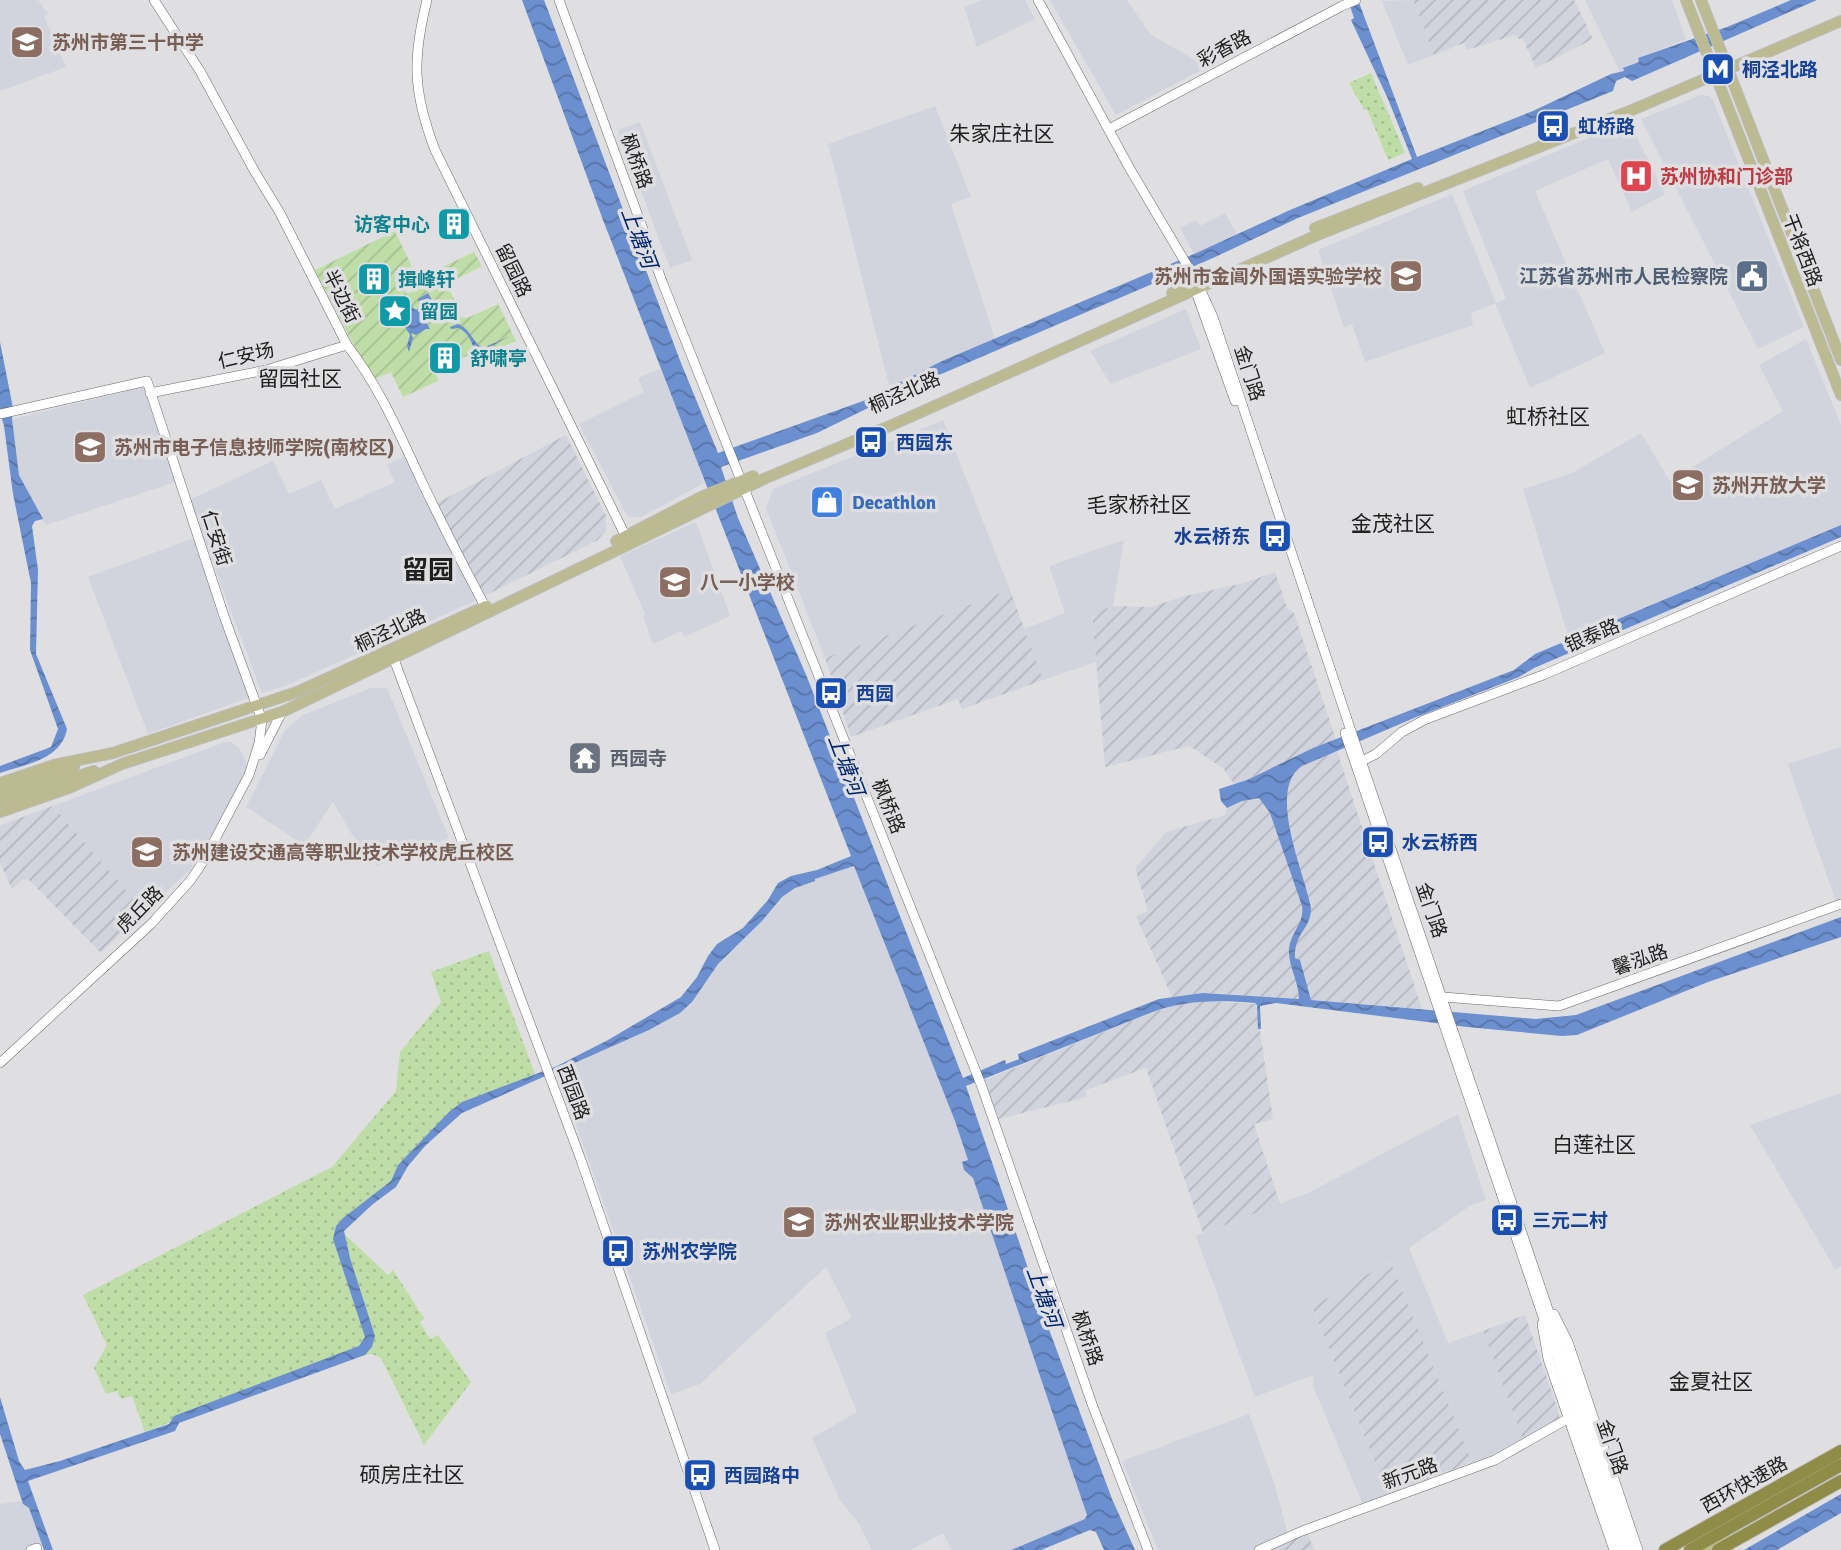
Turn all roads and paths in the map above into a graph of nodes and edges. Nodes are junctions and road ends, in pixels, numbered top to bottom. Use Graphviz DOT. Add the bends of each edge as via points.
graph roads {
  1 [pos="154,0"];
  2 [pos="427,0"];
  3 [pos="559,0"];
  4 [pos="1038,0"];
  5 [pos="1356,0"];
  6 [pos="1686,0"];
  7 [pos="1701,0"];
  8 [pos="1841,13"];
  9 [pos="1841,21"];
  10 [pos="1726,66"];
  11 [pos="1714,71"];
  12 [pos="1109,130"];
  13 [pos="1196,284"];
  14 [pos="347,345"];
  15 [pos="1841,360"];
  16 [pos="150,393"];
  17 [pos="1841,395"];
  18 [pos="0,414"];
  19 [pos="743,485"];
  20 [pos="628,540"];
  21 [pos="1841,546"];
  22 [pos="487,609"];
  23 [pos="391,653"];
  24 [pos="257,706"];
  25 [pos="282,712"];
  26 [pos="261,720"];
  27 [pos="1354,748"];
  28 [pos="113,752"];
  29 [pos="1362,761"];
  30 [pos="120,765"];
  31 [pos="249,775"];
  32 [pos="0,783"];
  33 [pos="0,791"];
  34 [pos="0,801"];
  35 [pos="0,812"];
  36 [pos="1841,904"];
  37 [pos="1443,998"];
  38 [pos="1444,1010"];
  39 [pos="0,1063"];
  40 [pos="1541,1297"];
  41 [pos="1558,1350"];
  42 [pos="1569,1418"];
  43 [pos="1841,1448"];
  44 [pos="1841,1465"];
  45 [pos="1841,1474"];
  46 [pos="1841,1481"];
  47 [pos="31,1550"];
  48 [pos="37,1550"];
  49 [pos="715,1550"];
  50 [pos="1148,1550"];
  51 [pos="1259,1550"];
  52 [pos="1614,1550"];
  53 [pos="1622,1550"];
  54 [pos="1630,1550"];
  55 [pos="1638,1550"];
  56 [pos="1656,1550"];
  57 [pos="1665,1550"];
  58 [pos="1690,1550"];
  59 [pos="1706,1550"];
  60 [pos="1718,1550"];
  1 -- 14 [label="main road, 半边街" via="280,213"];
  2 -- 20 [label="main road, 留园路" via="416,52 419,102 426,126"];
  3 -- 19 [label="main road, 枫桥路" via="663,284"];
  4 -- 12 [label="main road, 金门路"];
  5 -- 12 [label="main road, 彩香路"];
  6 -- 11 [label="main road, 干将西路"];
  7 -- 10 [label="main road, 干将西路"];
  8 -- 10 [label="main road"];
  9 -- 10 [label="main road"];
  10 -- 11 [label="main road, 桐泾北路"];
  10 -- 15 [label="main road, 干将西路"];
  11 -- 13 [label="main road, 桐泾北路" via="1332,221"];
  11 -- 17 [label="main road, 干将西路"];
  12 -- 13 [label="main road, 金门路"];
  13 -- 19 [label="main road, 桐泾北路"];
  13 -- 27 [label="main road, 金门路"];
  14 -- 16 [label="main road, 仁安场" via="266,370"];
  14 -- 22 [label="main road, 半边街" via="392,419"];
  16 -- 18 [label="main road, 仁安街" via="147,381"];
  16 -- 24 [label="main road, 仁安街"];
  19 -- 20 [label="main road, 桐泾北路"];
  19 -- 50 [label="main road, 枫桥路" via="982,1087"];
  20 -- 22 [label="main road, 桐泾北路"];
  21 -- 29 [label="main road, 银泰路" via="1544,675 1424,720"];
  22 -- 23 [label="main road, 桐泾北路"];
  23 -- 24 [label="main road, 桐泾北路"];
  23 -- 25 [label="main road, 桐泾北路"];
  23 -- 49 [label="main road, 西园路" via="581,1160"];
  24 -- 26 [label="main road, 虎丘路"];
  24 -- 28 [label="main road, 桐泾北路"];
  25 -- 26 [label="main road, 桐泾北路"];
  25 -- 31 [label="main road"];
  26 -- 30 [label="main road, 桐泾北路"];
  26 -- 31 [label="main road, 虎丘路"];
  27 -- 29 [label="main road, 金门路"];
  27 -- 38 [label="main road, 金门路"];
  28 -- 32 [label="main road, 桐泾北路"];
  28 -- 33 [label="main road, 桐泾北路"];
  29 -- 37 [label="main road, 金门路"];
  30 -- 34 [label="main road, 桐泾北路"];
  30 -- 35 [label="main road, 桐泾北路"];
  31 -- 39 [label="main road, 虎丘路" via="203,862 178,895"];
  36 -- 37 [label="main road, 馨泓路" via="1559,1006"];
  37 -- 38 [label="main road, 金门路"];
  38 -- 40 [label="main road, 金门路"];
  40 -- 41 [label="main road, 金门路"];
  40 -- 42 [label="main road" via="1546,1350"];
  40 -- 55 [label="main road" via="1568,1342"];
  41 -- 53 [label="main road, 金门路"];
  41 -- 54 [label="main road, 金门路"];
  42 -- 51 [label="main road, 新元路" via="1495,1460"];
  42 -- 52 [label="main road"];
  43 -- 56 [label="main road"];
  43 -- 57 [label="highway, 西环快速路"];
  44 -- 58 [label="highway, 西环快速路"];
  45 -- 59 [label="main road"];
  46 -- 60 [label="highway"];
  47 -- 48 [label="main road"];
}
